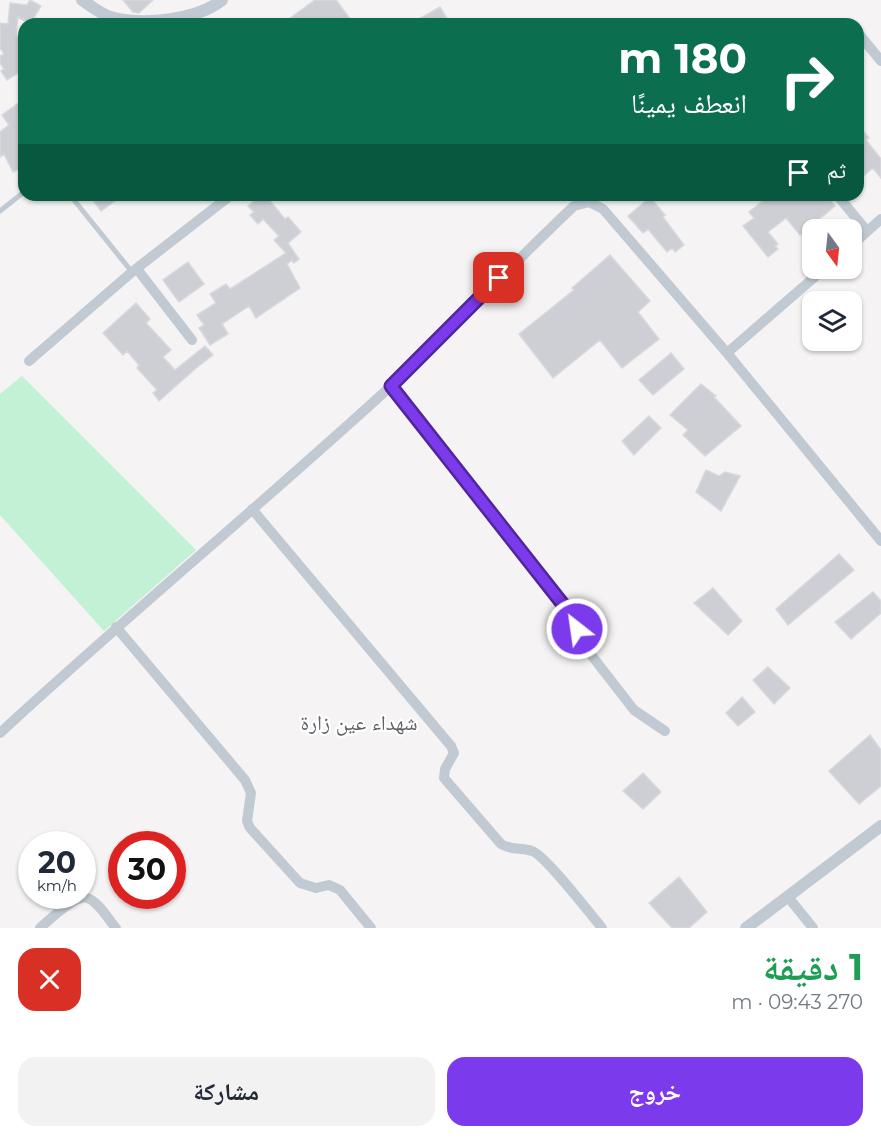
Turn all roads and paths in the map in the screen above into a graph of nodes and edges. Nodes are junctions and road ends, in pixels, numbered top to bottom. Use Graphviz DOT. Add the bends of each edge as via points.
graph roads {
  1 [pos="82,0"];
  2 [pos="222,0"];
  3 [pos="110,18"];
  4 [pos="177,18"];
  5 [pos="864,40"];
  6 [pos="881,61"];
  7 [pos="18,197"];
  8 [pos="75,201"];
  9 [pos="223,201"];
  10 [pos="842,201"];
  11 [pos="0,211"];
  12 [pos="881,219"];
  13 [pos="867,231"];
  14 [pos="862,236"];
  15 [pos="135,271"];
  16 [pos="812,279"];
  17 [pos="192,340"];
  18 [pos="727,353"];
  19 [pos="29,361"];
  20 [pos="391,386"];
  21 [pos="252,509"];
  22 [pos="880,539"];
  23 [pos="116,627"];
  24 [pos="665,731"];
  25 [pos="0,733"];
  26 [pos="881,826"];
  27 [pos="788,897"];
  28 [pos="40,928"];
  29 [pos="116,928"];
  30 [pos="371,928"];
  31 [pos="602,928"];
  32 [pos="746,928"];
  33 [pos="813,928"];
  1 -- 3 [label="street"];
  2 -- 4 [label="street"];
  5 -- 6 [label="street"];
  7 -- 11 [label="lane"];
  8 -- 15 [label="lane"];
  9 -- 15 [label="street"];
  10 -- 13 [label="street"];
  12 -- 13 [label="street"];
  13 -- 14 [label="street"];
  15 -- 17 [label="street"];
  15 -- 19 [label="street"];
  16 -- 18 [label="street"];
  18 -- 20 [label="street" via="603,209 589,201 574,206"];
  18 -- 22 [label="street"];
  20 -- 21 [label="street"];
  20 -- 24 [label="street" via="569,612 585,647 634,710"];
  21 -- 23 [label="street"];
  21 -- 31 [label="street" via="451,746 454,753 444,778 501,844 533,851 551,867"];
  23 -- 25 [label="street"];
  23 -- 30 [label="street" via="245,780 251,793 247,820 250,828 300,883 340,890"];
  26 -- 27 [label="street"];
  27 -- 32 [label="street"];
  27 -- 33 [label="street"];
  28 -- 29 [label="street" via="82,897 96,905"];
}
